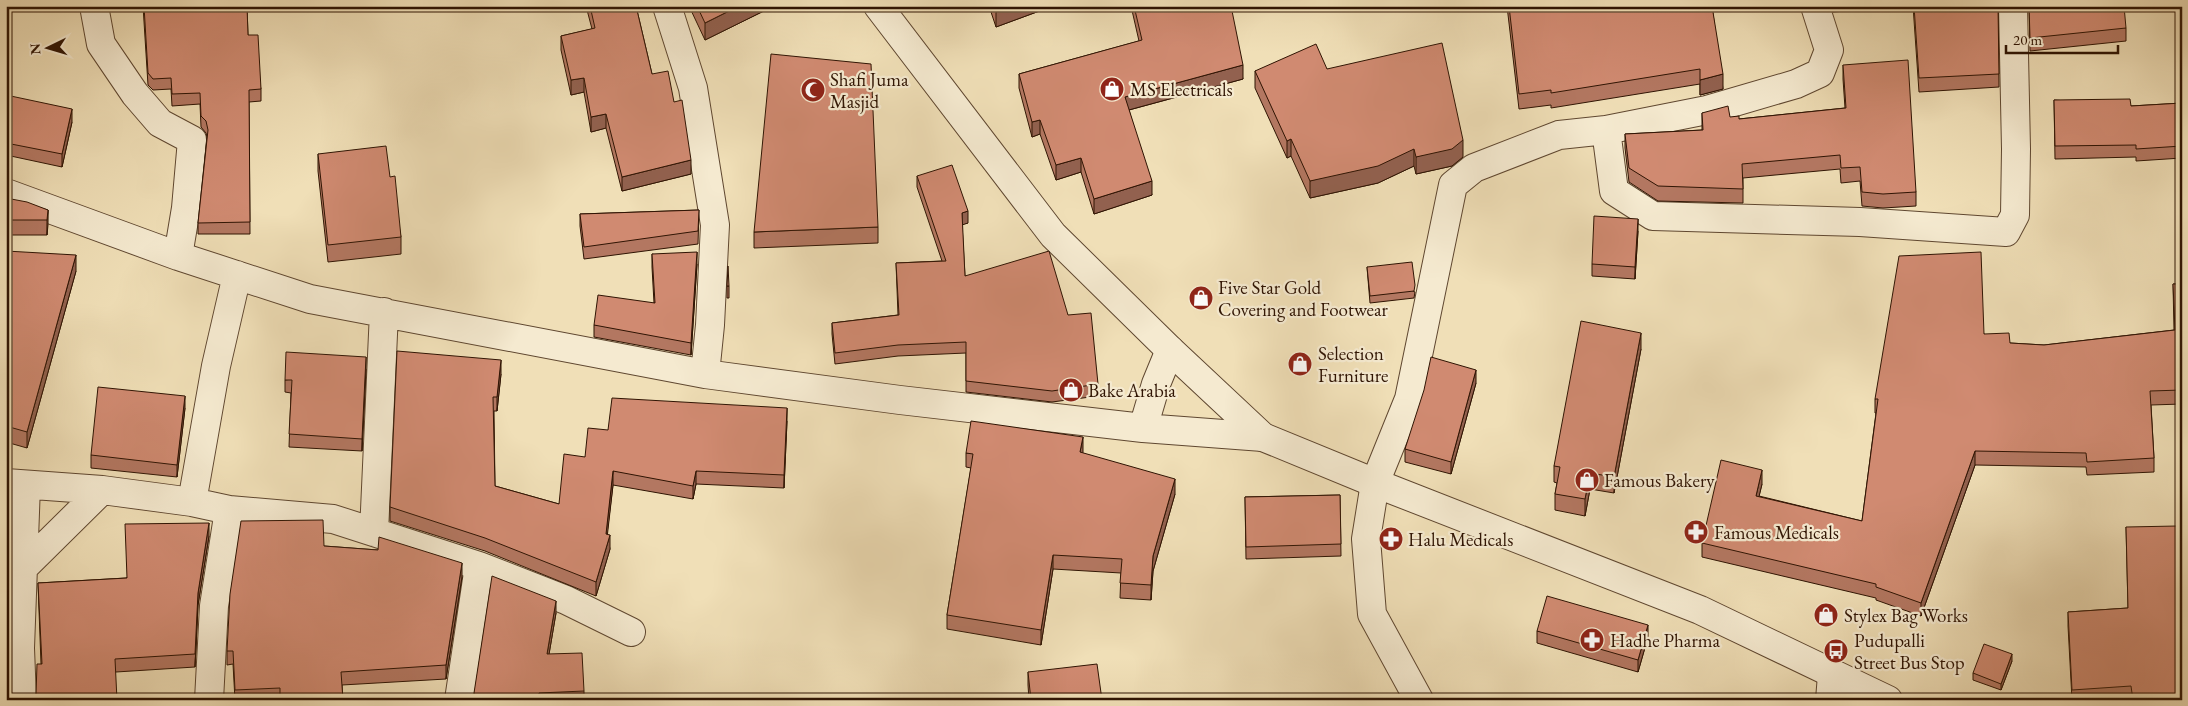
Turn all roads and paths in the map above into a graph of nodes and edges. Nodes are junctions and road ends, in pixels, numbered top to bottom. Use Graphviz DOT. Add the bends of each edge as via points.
graph roads {
  1 [pos="94,6"];
  2 [pos="667,6"];
  3 [pos="1815,6"];
  4 [pos="2013,6"];
  5 [pos="889,11"];
  6 [pos="1606,130"];
  7 [pos="6,194"];
  8 [pos="178,256"];
  9 [pos="237,275"];
  10 [pos="384,312"];
  11 [pos="1170,350"];
  12 [pos="705,374"];
  13 [pos="1143,428"];
  14 [pos="1264,437"];
  15 [pos="16,484"];
  16 [pos="1375,484"];
  17 [pos="102,490"];
  18 [pos="192,502"];
  19 [pos="229,510"];
  20 [pos="374,532"];
  21 [pos="479,566"];
  22 [pos="23,568"];
  23 [pos="631,632"];
  24 [pos="1831,687"];
  25 [pos="22,700"];
  26 [pos="209,700"];
  27 [pos="459,700"];
  28 [pos="1419,700"];
  29 [pos="1888,700"];
  1 -- 8 [label="street" via="101,44 135,94 160,123 192,140"];
  2 -- 12 [label="street" via="693,88 715,225"];
  3 -- 6 [label="street" via="1829,50 1820,73 1796,84 1708,110"];
  4 -- 6 [label="street" via="2015,215 2006,232 1860,222 1652,216 1614,191"];
  5 -- 11 [label="street" via="1053,235"];
  6 -- 16 [label="street" via="1559,135 1474,168 1453,185 1409,399"];
  7 -- 8 [label="street"];
  8 -- 9 [label="street"];
  9 -- 10 [label="street" via="310,298"];
  9 -- 18 [label="street" via="216,366"];
  10 -- 12 [label="street"];
  10 -- 20 [label="street"];
  11 -- 13 [label="street"];
  11 -- 14 [label="street"];
  12 -- 13 [label="street"];
  13 -- 14 [label="street"];
  14 -- 16 [label="street"];
  15 -- 17 [label="street"];
  15 -- 22 [label="street"];
  16 -- 24 [label="street" via="1700,610"];
  16 -- 28 [label="street" via="1366,539 1372,614"];
  17 -- 18 [label="street"];
  17 -- 22 [label="street"];
  18 -- 19 [label="street"];
  19 -- 20 [label="street" via="333,519"];
  19 -- 26 [label="street" via="214,606"];
  20 -- 21 [label="street"];
  21 -- 23 [label="street" via="566,600"];
  21 -- 27 [label="street"];
  22 -- 25 [label="street"];
  24 -- 29 [label="street"];
}
